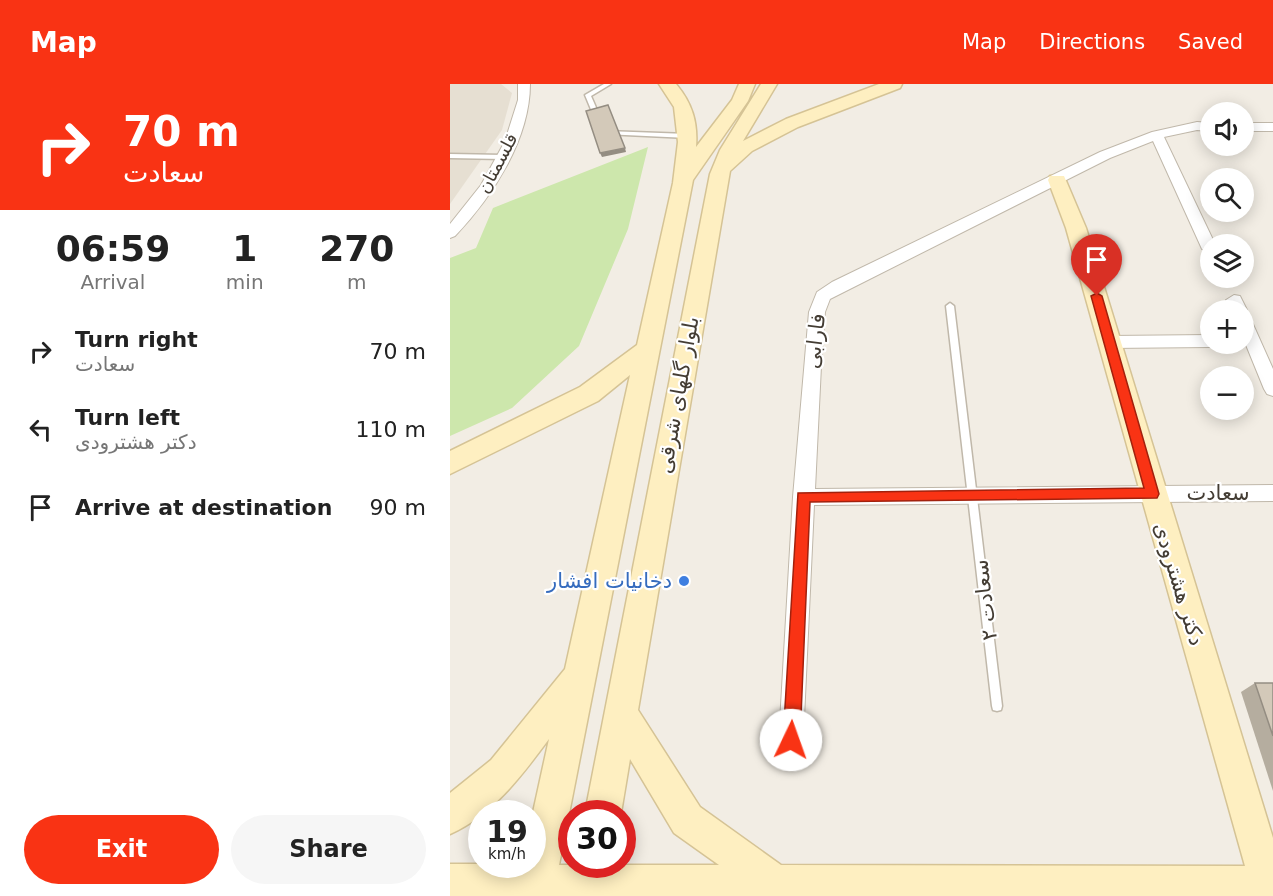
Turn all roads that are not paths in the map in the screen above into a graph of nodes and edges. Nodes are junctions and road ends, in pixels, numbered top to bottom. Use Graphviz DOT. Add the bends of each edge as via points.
graph roads {
  1 [pos="524,84"];
  2 [pos="608,84"];
  3 [pos="667,84"];
  4 [pos="747,84"];
  5 [pos="769,84"];
  6 [pos="894,84"];
  7 [pos="1200,126"];
  8 [pos="1254,127"];
  9 [pos="1273,127"];
  10 [pos="1157,135"];
  11 [pos="688,136"];
  12 [pos="450,156"];
  13 [pos="503,157"];
  14 [pos="719,174"];
  15 [pos="1057,180"];
  16 [pos="684,183"];
  17 [pos="709,221"];
  18 [pos="675,222"];
  19 [pos="450,232"];
  20 [pos="1203,234"];
  21 [pos="950,306"];
  22 [pos="1200,341"];
  23 [pos="1110,342"];
  24 [pos="647,349"];
  25 [pos="1254,353"];
  26 [pos="1273,389"];
  27 [pos="450,463"];
  28 [pos="1273,493"];
  29 [pos="972,494"];
  30 [pos="1152,494"];
  31 [pos="803,497"];
  32 [pos="579,675"];
  33 [pos="997,706"];
  34 [pos="621,713"];
  35 [pos="791,740"];
  36 [pos="605,800"];
  37 [pos="450,816"];
  38 [pos="591,881"];
  39 [pos="450,883"];
  40 [pos="774,883"];
  41 [pos="1272,888"];
  42 [pos="535,889"];
  43 [pos="899,889"];
  1 -- 13 [label="street, قلسمتان" via="526,101"];
  2 -- 11 [label="lane" via="588,95 605,133"];
  3 -- 11 [label="main road, بلوار گلهای شرقی" via="686,110"];
  4 -- 16 [label="main road" via="740,101 706,145"];
  5 -- 14 [label="main road, بلوار گلهای شرقی" via="734,139"];
  6 -- 14 [label="main road" via="792,123 746,147"];
  7 -- 10 [label="street, فارابی"];
  8 -- 9 [label="street"];
  10 -- 15 [label="street, فارابی" via="1105,155"];
  10 -- 20 [label="street"];
  11 -- 16 [label="main road, بلوار گلهای شرقی"];
  12 -- 13 [label="lane"];
  13 -- 19 [label="street, قلسمتان" via="472,210"];
  14 -- 17 [label="main road, بلوار گلهای شرقی"];
  15 -- 23 [label="main road, دکتر هشترودی" via="1076,228"];
  15 -- 31 [label="street, فارابی" via="884,261 823,296 817,312"];
  16 -- 18 [label="main road, بلوار گلهای شرقی"];
  17 -- 18 [label="main road"];
  17 -- 34 [label="main road, بلوار گلهای شرقی"];
  18 -- 24 [label="main road, بلوار گلهای شرقی"];
  21 -- 29 [label="lane, سعادت ۲"];
  22 -- 23 [label="street"];
  23 -- 30 [label="main road, دکتر هشترودی"];
  24 -- 27 [label="main road" via="589,394"];
  24 -- 32 [label="main road, بلوار گلهای شرقی"];
  25 -- 26 [label="street"];
  28 -- 30 [label="street, سعادت"];
  29 -- 30 [label="street, سعادت"];
  29 -- 31 [label="street, سعادت"];
  29 -- 33 [label="lane, سعادت ۲"];
  30 -- 41 [label="main road, دکتر هشترودی"];
  31 -- 35 [label="street, فارابی"];
  32 -- 37 [label="main road" via="503,772"];
  32 -- 42 [label="main road, بلوار گلهای شرقی"];
  34 -- 36 [label="main road, بلوار گلهای شرقی"];
  34 -- 40 [label="main road" via="687,820"];
  38 -- 40 [label="main road"];
  38 -- 42 [label="main road"];
  39 -- 42 [label="main road"];
  40 -- 43 [label="main road"];
  41 -- 43 [label="main road"];
}
